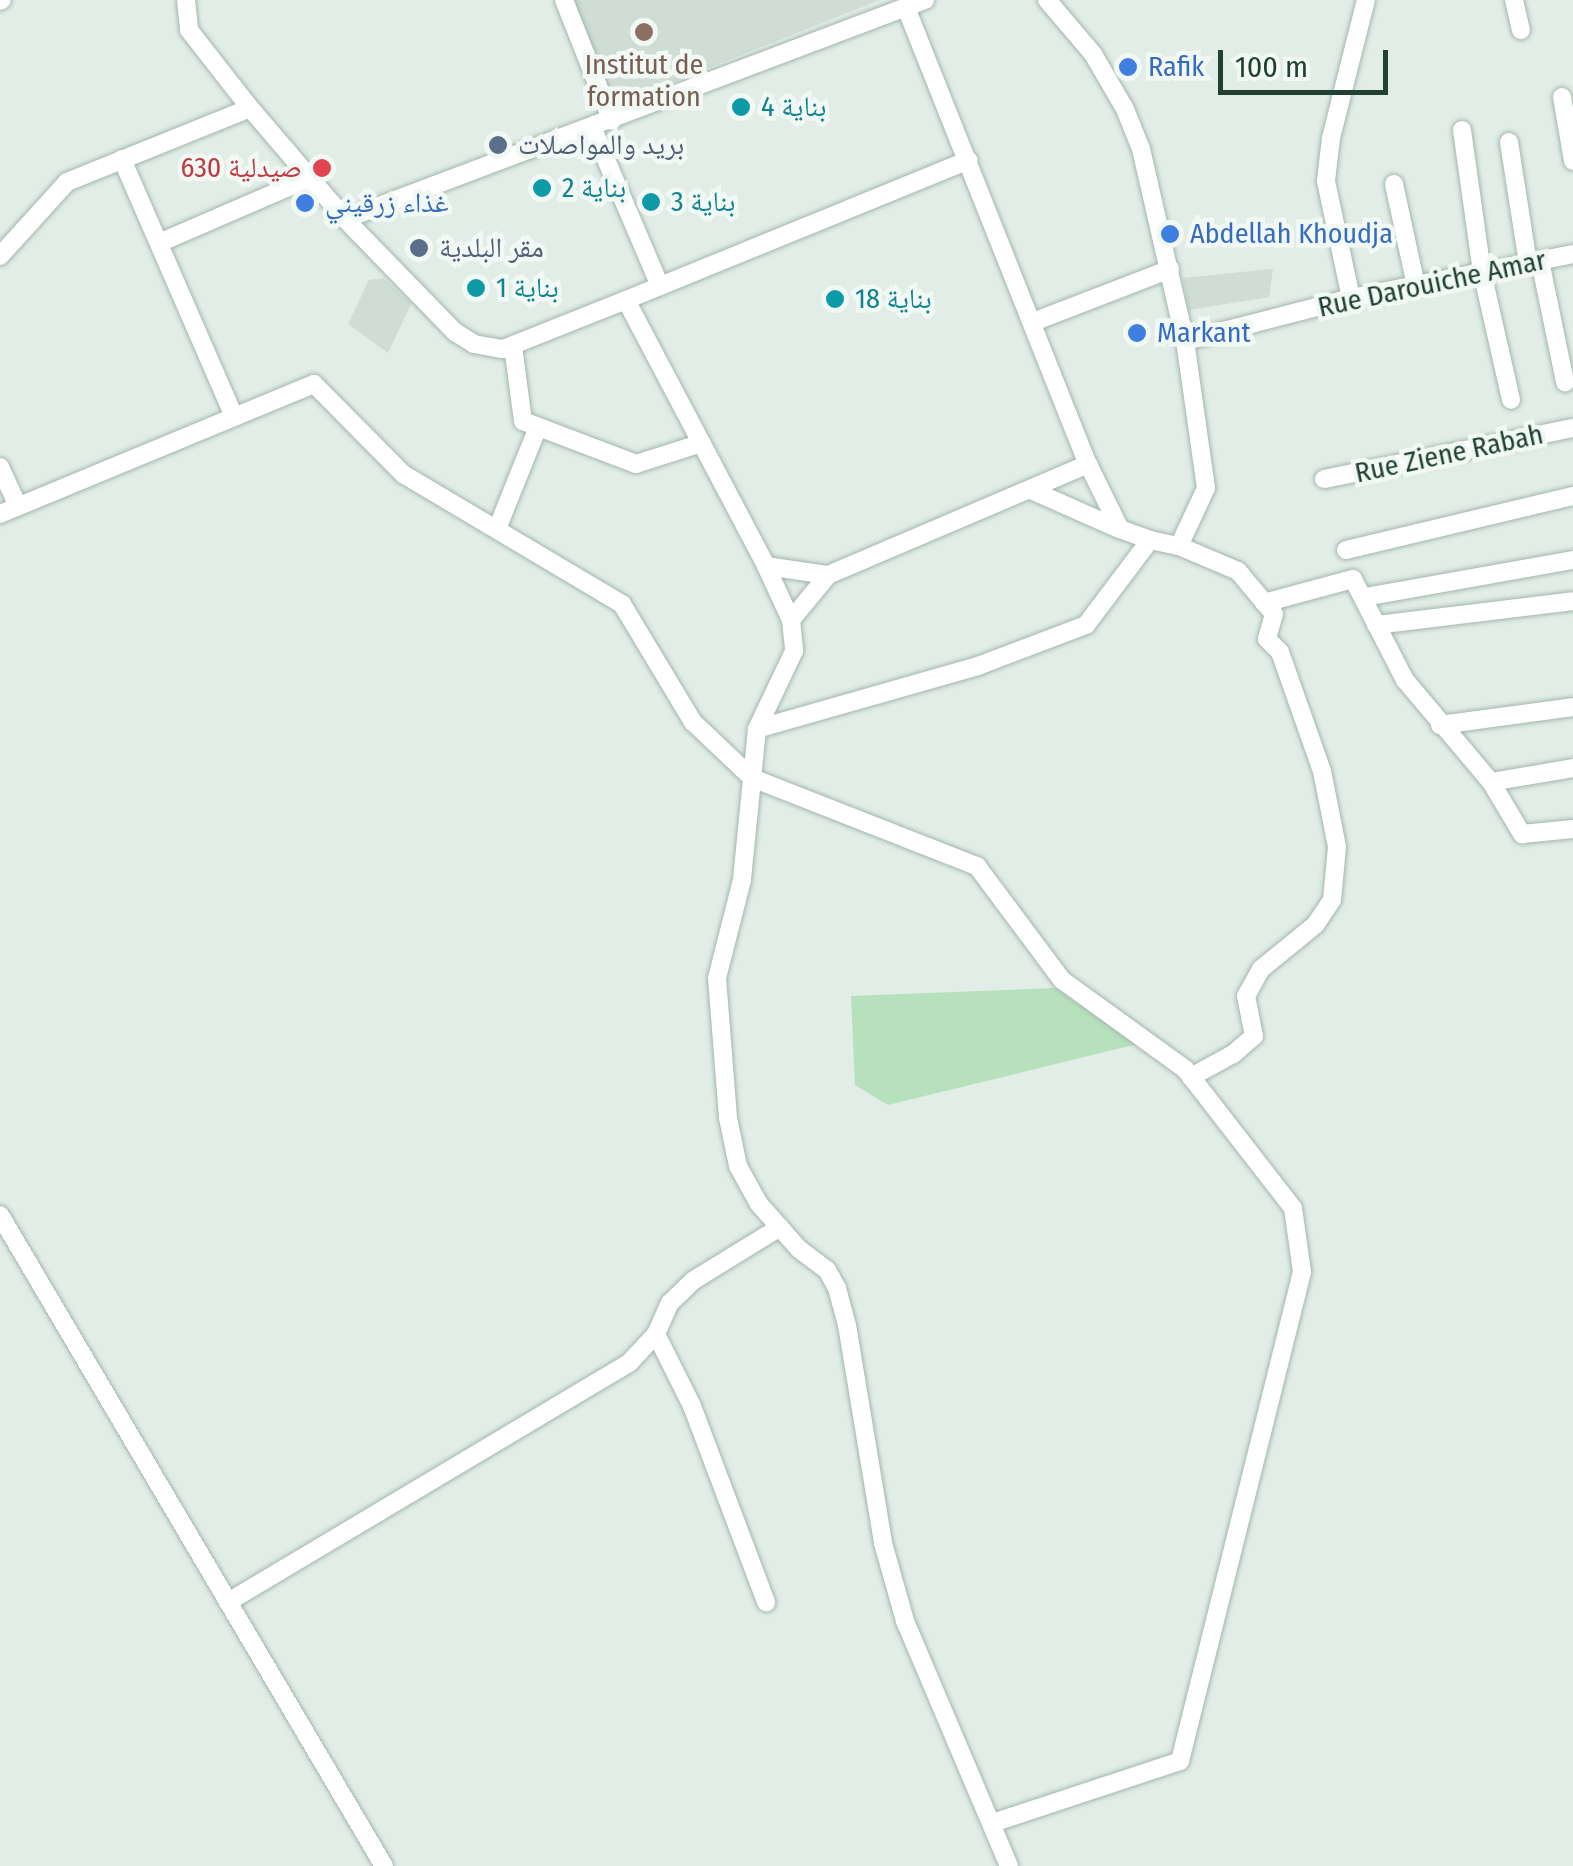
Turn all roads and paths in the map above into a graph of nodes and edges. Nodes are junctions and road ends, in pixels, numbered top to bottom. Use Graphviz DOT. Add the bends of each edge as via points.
graph roads {
  1 [pos="186,0"];
  2 [pos="564,0"];
  3 [pos="926,0"];
  4 [pos="1047,0"];
  5 [pos="1366,0"];
  6 [pos="1514,0"];
  7 [pos="907,10"];
  8 [pos="1520,30"];
  9 [pos="1562,97"];
  10 [pos="250,108"];
  11 [pos="612,121"];
  12 [pos="593,128"];
  13 [pos="1462,130"];
  14 [pos="1509,142"];
  15 [pos="122,159"];
  16 [pos="968,160"];
  17 [pos="1573,162"];
  18 [pos="309,178"];
  19 [pos="1394,184"];
  20 [pos="345,220"];
  21 [pos="158,243"];
  22 [pos="1573,254"];
  23 [pos="0,256"];
  24 [pos="1534,262"];
  25 [pos="1170,269"];
  26 [pos="1482,272"];
  27 [pos="660,286"];
  28 [pos="1416,286"];
  29 [pos="1350,298"];
  30 [pos="626,300"];
  31 [pos="1033,322"];
  32 [pos="1185,342"];
  33 [pos="513,346"];
  34 [pos="1565,382"];
  35 [pos="1510,400"];
  36 [pos="234,416"];
  37 [pos="538,427"];
  38 [pos="1573,428"];
  39 [pos="702,443"];
  40 [pos="1088,464"];
  41 [pos="0,467"];
  42 [pos="1324,479"];
  43 [pos="1031,490"];
  44 [pos="1573,496"];
  45 [pos="17,504"];
  46 [pos="0,514"];
  47 [pos="497,528"];
  48 [pos="1120,529"];
  49 [pos="1150,540"];
  50 [pos="1179,546"];
  51 [pos="1573,560"];
  52 [pos="766,566"];
  53 [pos="828,575"];
  54 [pos="1354,579"];
  55 [pos="1365,597"];
  56 [pos="1573,600"];
  57 [pos="1264,603"];
  58 [pos="791,620"];
  59 [pos="1376,625"];
  60 [pos="1573,707"];
  61 [pos="1440,725"];
  62 [pos="757,729"];
  63 [pos="1573,768"];
  64 [pos="752,778"];
  65 [pos="1490,782"];
  66 [pos="1573,829"];
  67 [pos="1191,1077"];
  68 [pos="0,1216"];
  69 [pos="780,1226"];
  70 [pos="656,1334"];
  71 [pos="228,1602"];
  72 [pos="766,1602"];
  73 [pos="992,1822"];
  74 [pos="384,1866"];
  75 [pos="1009,1866"];
  1 -- 10 [label="street" via="189,30"];
  2 -- 11 [label="street"];
  3 -- 7 [label="street"];
  4 -- 25 [label="street" via="1093,54 1125,110"];
  5 -- 29 [label="street" via="1326,181"];
  6 -- 8 [label="street"];
  7 -- 11 [label="street"];
  7 -- 16 [label="street"];
  9 -- 17 [label="street"];
  10 -- 15 [label="street"];
  10 -- 18 [label="street"];
  11 -- 12 [label="street"];
  12 -- 20 [label="street"];
  12 -- 27 [label="street"];
  13 -- 26 [label="street"];
  14 -- 24 [label="street"];
  15 -- 21 [label="street"];
  15 -- 23 [label="street" via="67,182"];
  16 -- 27 [label="street"];
  16 -- 31 [label="street"];
  18 -- 20 [label="street"];
  18 -- 21 [label="street"];
  19 -- 28 [label="street"];
  20 -- 33 [label="street" via="455,332 488,348"];
  21 -- 36 [label="street"];
  22 -- 24 [label="street, Rue Darouiche Amar"];
  24 -- 26 [label="street, Rue Darouiche Amar"];
  24 -- 34 [label="street"];
  25 -- 31 [label="street"];
  25 -- 32 [label="street"];
  26 -- 28 [label="street, Rue Darouiche Amar"];
  26 -- 35 [label="street"];
  27 -- 30 [label="street"];
  28 -- 29 [label="street, Rue Darouiche Amar"];
  29 -- 32 [label="street, Rue Darouiche Amar"];
  30 -- 33 [label="street"];
  30 -- 39 [label="street"];
  31 -- 40 [label="street"];
  32 -- 50 [label="street" via="1206,488"];
  33 -- 37 [label="street" via="520,417"];
  36 -- 45 [label="street"];
  36 -- 47 [label="street" via="314,384 403,474"];
  37 -- 39 [label="street" via="636,464"];
  37 -- 47 [label="street"];
  38 -- 42 [label="street, Rue Ziene Rabah"];
  39 -- 52 [label="street"];
  40 -- 43 [label="street"];
  40 -- 48 [label="street"];
  41 -- 45 [label="street"];
  43 -- 48 [label="street"];
  43 -- 53 [label="street"];
  44 -- 54 [label="street" via="1351,548"];
  45 -- 46 [label="street"];
  47 -- 64 [label="street" via="622,604 692,722"];
  48 -- 49 [label="street"];
  49 -- 50 [label="street"];
  49 -- 62 [label="street" via="1086,625 978,666"];
  50 -- 57 [label="street" via="1238,571"];
  51 -- 55 [label="street"];
  52 -- 53 [label="street"];
  52 -- 58 [label="street"];
  53 -- 58 [label="street"];
  54 -- 55 [label="street"];
  54 -- 57 [label="street"];
  55 -- 59 [label="street"];
  56 -- 59 [label="street"];
  57 -- 67 [label="street" via="1274,614 1267,639 1280,652 1322,770 1337,847 1335,883 1315,925 1262,969 1246,996 1254,1036"];
  58 -- 62 [label="street" via="794,651"];
  59 -- 61 [label="street" via="1405,680"];
  60 -- 61 [label="street"];
  61 -- 65 [label="street"];
  62 -- 64 [label="street"];
  63 -- 65 [label="street"];
  64 -- 67 [label="street" via="976,866 1062,980"];
  64 -- 69 [label="street" via="742,880 716,978 738,1166"];
  65 -- 66 [label="street" via="1524,836"];
  67 -- 73 [label="street" via="1293,1208 1302,1272 1180,1760"];
  68 -- 71 [label="street"];
  69 -- 70 [label="street" via="694,1280 670,1303"];
  69 -- 73 [label="street" via="837,1288 886,1556 906,1621"];
  70 -- 71 [label="street" via="630,1362"];
  70 -- 72 [label="street" via="692,1406"];
  71 -- 74 [label="street"];
  73 -- 75 [label="street"];
}
